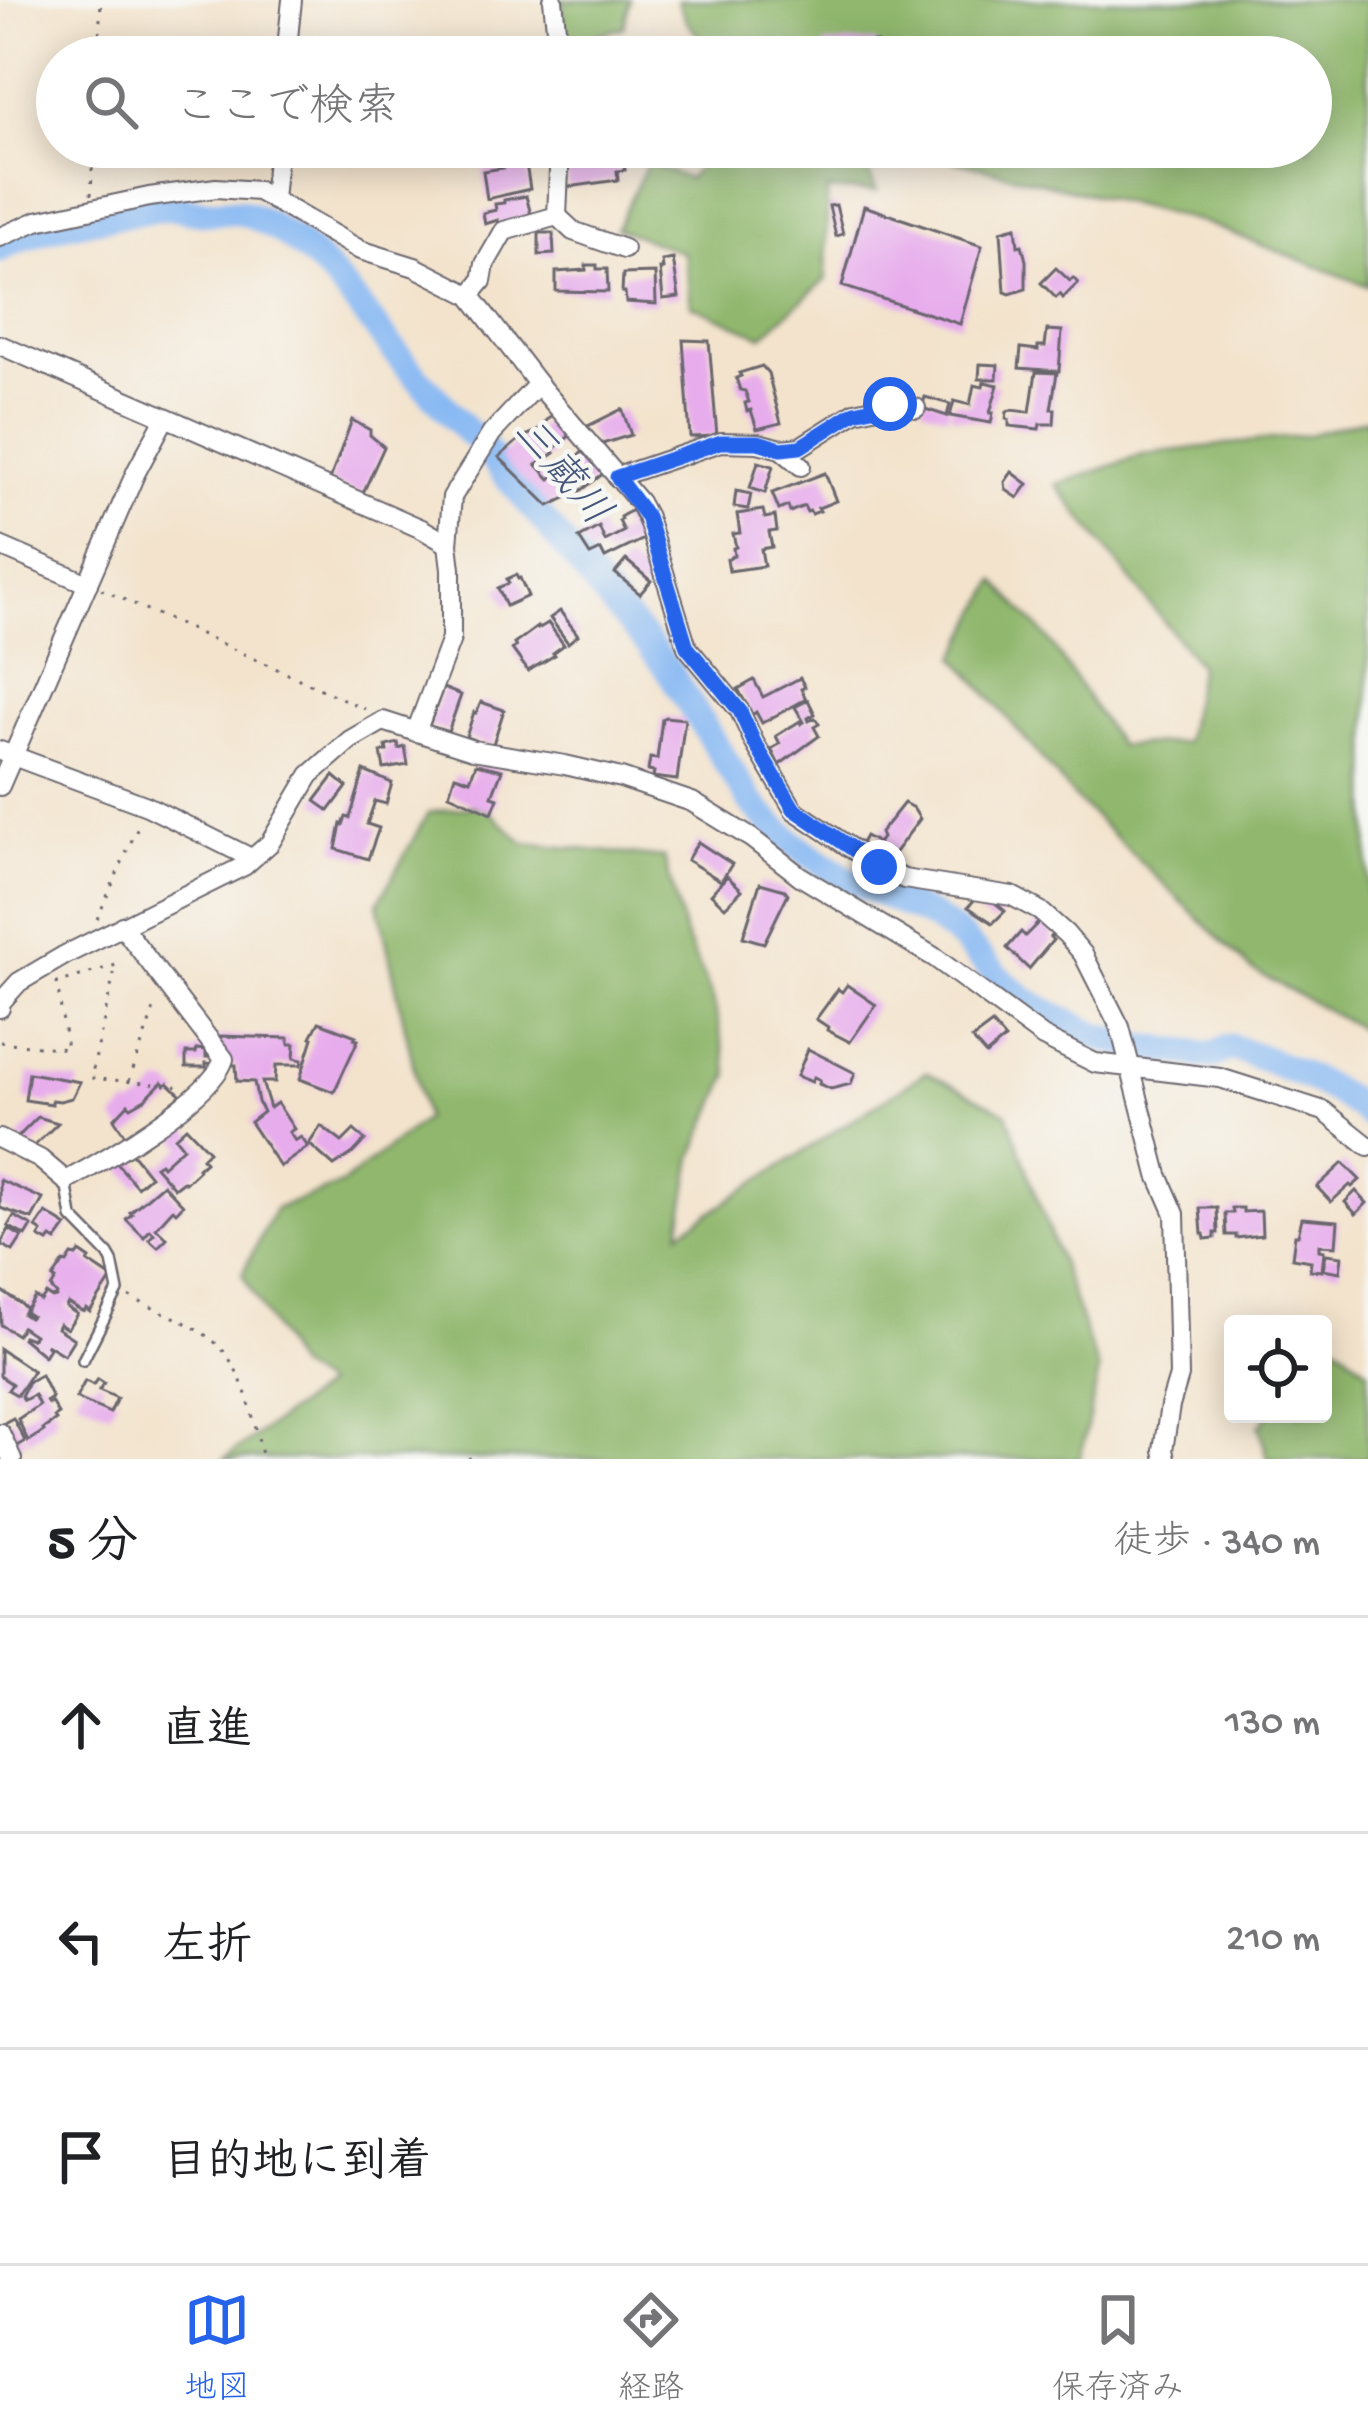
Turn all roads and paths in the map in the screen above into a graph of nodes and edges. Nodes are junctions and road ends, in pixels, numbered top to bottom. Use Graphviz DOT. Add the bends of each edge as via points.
graph roads {
  1 [pos="101,0"];
  2 [pos="292,0"];
  3 [pos="554,0"];
  4 [pos="99,36"];
  5 [pos="288,36"];
  6 [pos="558,36"];
  7 [pos="92,168"];
  8 [pos="276,168"];
  9 [pos="559,168"];
  10 [pos="274,200"];
  11 [pos="90,208"];
  12 [pos="556,216"];
  13 [pos="0,237"];
  14 [pos="624,249"];
  15 [pos="470,295"];
  16 [pos="0,345"];
  17 [pos="538,384"];
  18 [pos="916,408"];
  19 [pos="165,418"];
  20 [pos="781,449"];
  21 [pos="801,466"];
  22 [pos="617,477"];
  23 [pos="448,544"];
  24 [pos="0,546"];
  25 [pos="88,584"];
  26 [pos="372,712"];
  27 [pos="416,732"];
  28 [pos="7,754"];
  29 [pos="0,786"];
  30 [pos="147,806"];
  31 [pos="251,858"];
  32 [pos="122,926"];
  33 [pos="85,945"];
  34 [pos="156,1004"];
  35 [pos="0,1008"];
  36 [pos="0,1042"];
  37 [pos="1132,1069"];
  38 [pos="129,1082"];
  39 [pos="179,1086"];
  40 [pos="0,1139"];
  41 [pos="1368,1146"];
  42 [pos="65,1181"];
  43 [pos="118,1291"];
  44 [pos="83,1360"];
  45 [pos="0,1433"];
  46 [pos="478,1454"];
  47 [pos="12,1459"];
  48 [pos="263,1459"];
  49 [pos="468,1459"];
  50 [pos="1165,1459"];
  1 -- 4 [label="path"];
  2 -- 5 [label="street"];
  3 -- 6 [label="street"];
  7 -- 11 [label="path"];
  8 -- 10 [label="street"];
  9 -- 12 [label="street"];
  10 -- 11 [label="street" via="216,188"];
  10 -- 15 [label="street" via="360,250"];
  11 -- 13 [label="street"];
  12 -- 14 [label="street" via="573,231"];
  12 -- 15 [label="street" via="504,231"];
  15 -- 17 [label="street"];
  16 -- 19 [label="street"];
  17 -- 22 [label="street"];
  17 -- 23 [label="street" via="492,433 452,497"];
  18 -- 20 [label="street" via="855,412 800,447"];
  19 -- 23 [label="street"];
  19 -- 25 [label="street"];
  20 -- 21 [label="street"];
  20 -- 22 [label="street" via="721,442"];
  22 -- 37 [label="street" via="647,517 687,647 740,711 794,809 904,879 1012,896 1040,911 1083,955"];
  23 -- 27 [label="street" via="451,639"];
  24 -- 25 [label="street"];
  25 -- 26 [label="path"];
  25 -- 28 [label="street"];
  27 -- 31 [label="street" via="382,721 350,740 310,775 270,843"];
  27 -- 37 [label="street" via="692,802 1043,1037 1095,1063"];
  28 -- 29 [label="street"];
  28 -- 30 [label="street"];
  30 -- 31 [label="street"];
  30 -- 33 [label="path"];
  31 -- 32 [label="street"];
  32 -- 33 [label="street"];
  32 -- 42 [label="street" via="224,1059 206,1086 125,1149"];
  33 -- 35 [label="street" via="19,982"];
  34 -- 38 [label="path"];
  36 -- 38 [label="path" via="67,1049 57,983 116,964 91,1078"];
  37 -- 41 [label="street" via="1202,1074 1303,1105"];
  37 -- 50 [label="street" via="1175,1214 1179,1376"];
  38 -- 39 [label="path"];
  40 -- 42 [label="street"];
  42 -- 43 [label="lane" via="72,1217 112,1262"];
  43 -- 44 [label="lane"];
  43 -- 48 [label="path" via="226,1353"];
  45 -- 47 [label="street"];
  46 -- 49 [label="path"];
}
